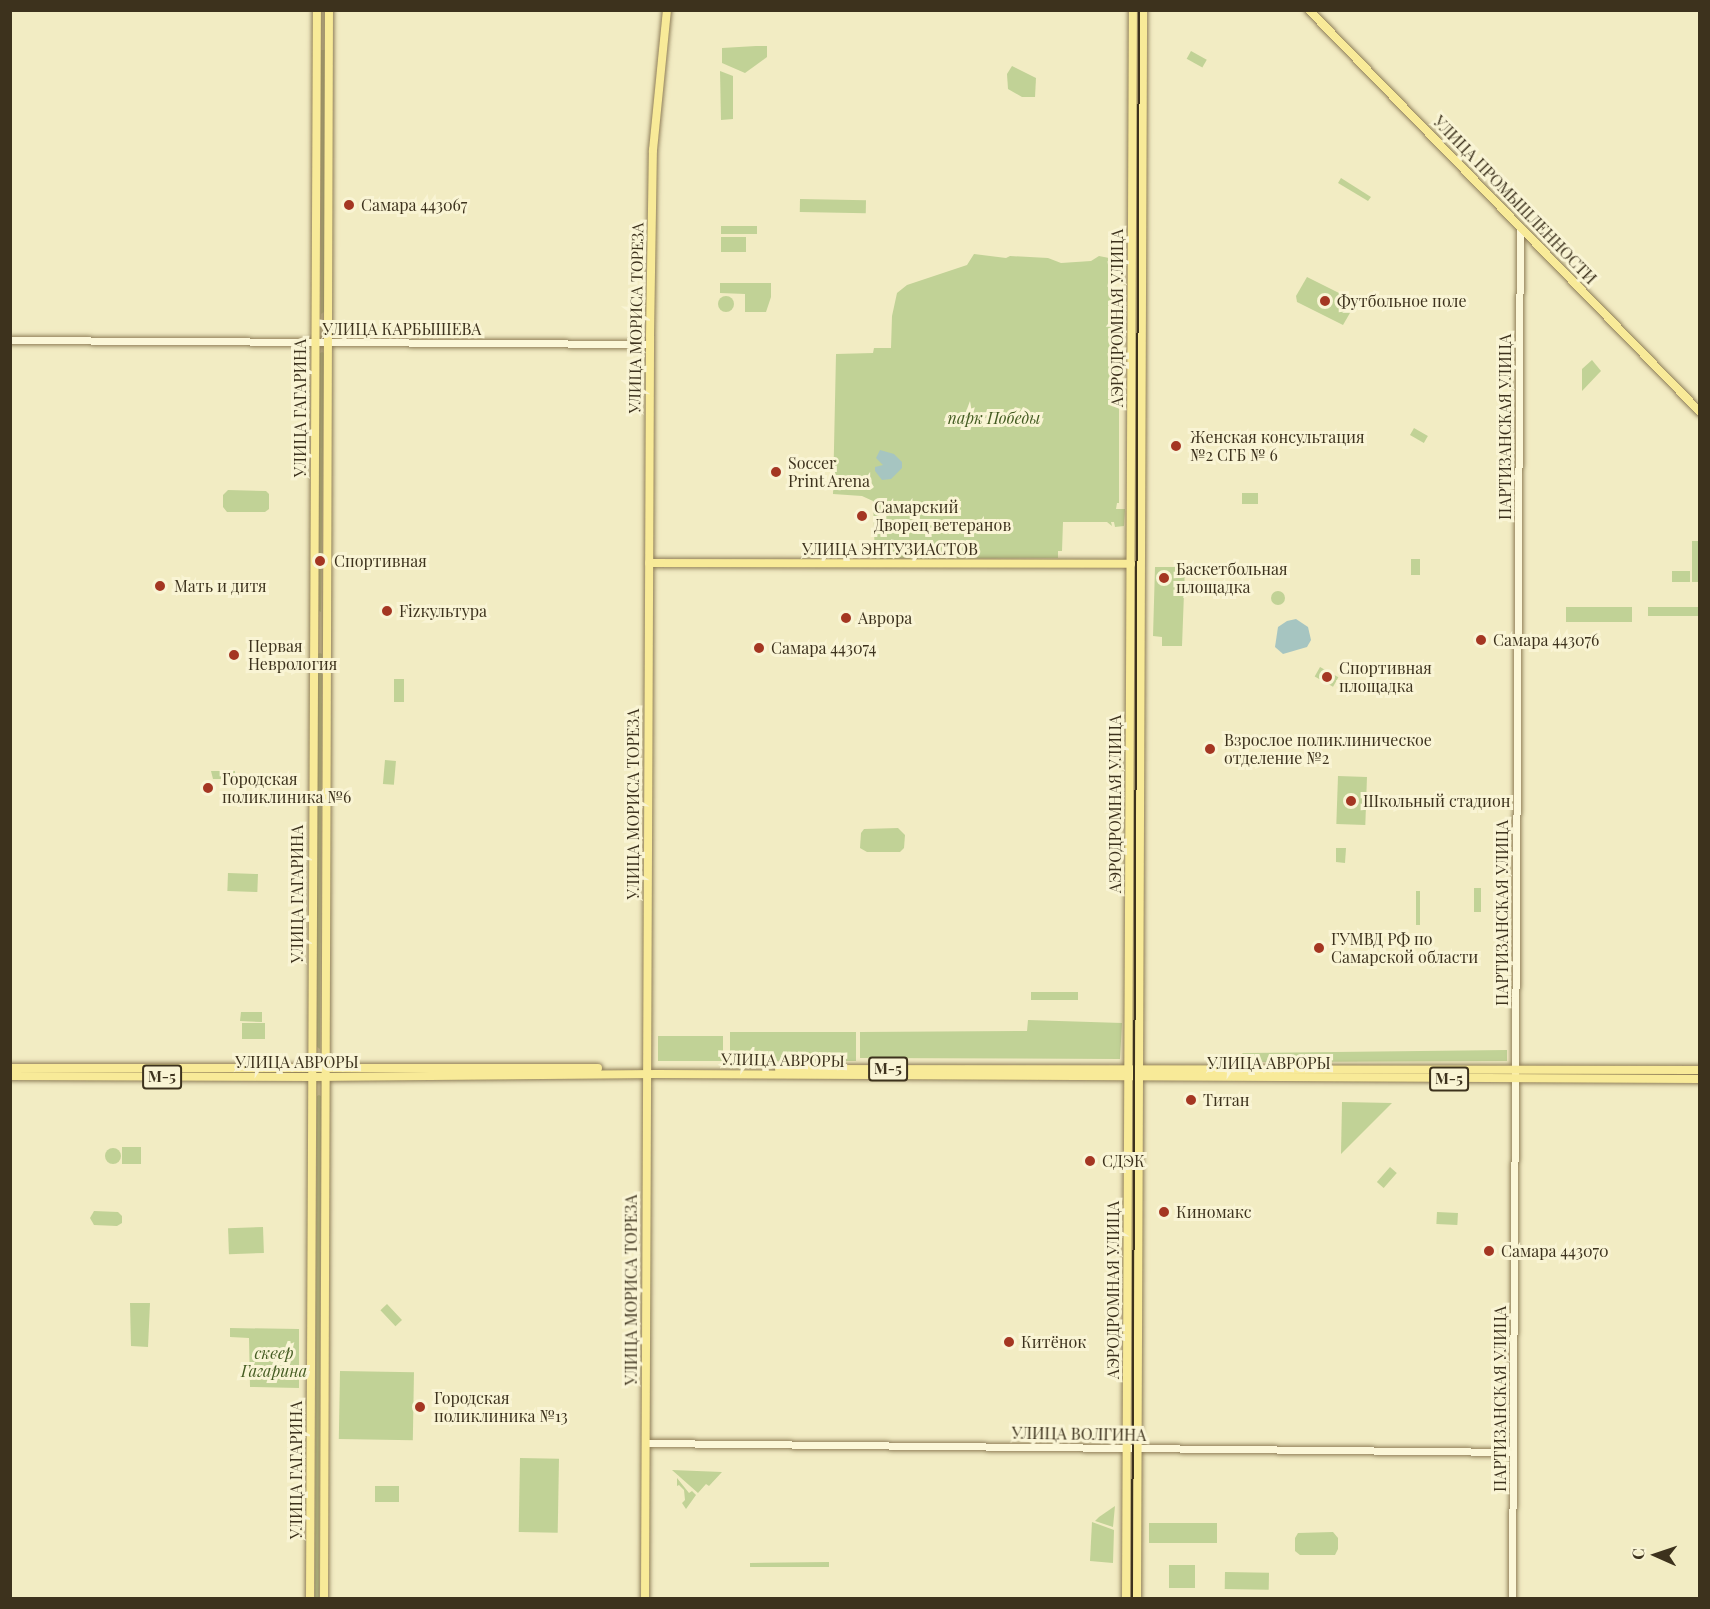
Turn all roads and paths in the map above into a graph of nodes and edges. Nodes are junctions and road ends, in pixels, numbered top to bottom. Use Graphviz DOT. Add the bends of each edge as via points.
graph roads {
  1 [pos="317,10"];
  2 [pos="329,10"];
  3 [pos="667,10"];
  4 [pos="1133,10"];
  5 [pos="1143,10"];
  6 [pos="1309,10"];
  7 [pos="1520,228"];
  8 [pos="315,317"];
  9 [pos="328,317"];
  10 [pos="10,340"];
  11 [pos="316,342"];
  12 [pos="328,343"];
  13 [pos="650,344"];
  14 [pos="1700,412"];
  15 [pos="649,563"];
  16 [pos="1131,564"];
  17 [pos="313,626"];
  18 [pos="327,626"];
  19 [pos="10,1068"];
  20 [pos="1515,1069"];
  21 [pos="1700,1070"];
  22 [pos="647,1071"];
  23 [pos="313,1073"];
  24 [pos="325,1073"];
  25 [pos="1129,1074"];
  26 [pos="1140,1074"];
  27 [pos="10,1076"];
  28 [pos="1515,1079"];
  29 [pos="1700,1079"];
  30 [pos="645,1443"];
  31 [pos="1127,1448"];
  32 [pos="1137,1448"];
  33 [pos="1513,1452"];
  34 [pos="310,1599"];
  35 [pos="324,1599"];
  36 [pos="645,1599"];
  37 [pos="1126,1599"];
  38 [pos="1137,1599"];
  39 [pos="1512,1599"];
  1 -- 8 [label="main road, УЛИЦА ГАГАРИНА"];
  2 -- 9 [label="main road, УЛИЦА ГАГАРИНА"];
  3 -- 13 [label="main road, УЛИЦА МОРИСА ТОРЕЗА" via="653,150"];
  4 -- 16 [label="main road, АЭРОДРОМНАЯ УЛИЦА"];
  5 -- 26 [label="main road, АЭРОДРОМНАЯ УЛИЦА"];
  6 -- 7 [label="main road, УЛИЦА ПРОМЫШЛЕННОСТИ"];
  7 -- 14 [label="main road, УЛИЦА ПРОМЫШЛЕННОСТИ"];
  7 -- 20 [label="street, ПАРТИЗАНСКАЯ УЛИЦА"];
  8 -- 9 [label="main road"];
  8 -- 11 [label="main road, УЛИЦА ГАГАРИНА"];
  9 -- 12 [label="main road, УЛИЦА ГАГАРИНА"];
  10 -- 11 [label="street, УЛИЦА КАРБЫШЕВА"];
  11 -- 12 [label="street, УЛИЦА КАРБЫШЕВА"];
  11 -- 17 [label="main road, УЛИЦА ГАГАРИНА"];
  12 -- 13 [label="street, УЛИЦА КАРБЫШЕВА"];
  12 -- 18 [label="main road, УЛИЦА ГАГАРИНА"];
  13 -- 15 [label="main road, УЛИЦА МОРИСА ТОРЕЗА"];
  15 -- 16 [label="main road, УЛИЦА ЭНТУЗИАСТОВ"];
  15 -- 22 [label="main road, УЛИЦА МОРИСА ТОРЕЗА"];
  16 -- 25 [label="main road, АЭРОДРОМНАЯ УЛИЦА"];
  17 -- 18 [label="main road"];
  17 -- 23 [label="main road, УЛИЦА ГАГАРИНА"];
  18 -- 24 [label="main road, УЛИЦА ГАГАРИНА"];
  19 -- 23 [label="main road, УЛИЦА АВРОРЫ / М-5"];
  20 -- 21 [label="main road, УЛИЦА АВРОРЫ / М-5"];
  20 -- 26 [label="main road, УЛИЦА АВРОРЫ / М-5"];
  20 -- 28 [label="street, ПАРТИЗАНСКАЯ УЛИЦА"];
  22 -- 24 [label="main road, УЛИЦА АВРОРЫ / М-5"];
  22 -- 25 [label="main road, УЛИЦА АВРОРЫ / М-5"];
  22 -- 30 [label="main road, УЛИЦА МОРИСА ТОРЕЗА"];
  23 -- 24 [label="main road, УЛИЦА АВРОРЫ / М-5"];
  23 -- 27 [label="main road, УЛИЦА АВРОРЫ / М-5"];
  23 -- 34 [label="main road, УЛИЦА ГАГАРИНА"];
  24 -- 35 [label="main road, УЛИЦА ГАГАРИНА"];
  25 -- 26 [label="main road, УЛИЦА АВРОРЫ / М-5"];
  25 -- 31 [label="main road, АЭРОДРОМНАЯ УЛИЦА"];
  26 -- 28 [label="main road, УЛИЦА АВРОРЫ / М-5"];
  26 -- 32 [label="main road, АЭРОДРОМНАЯ УЛИЦА"];
  28 -- 29 [label="main road, УЛИЦА АВРОРЫ / М-5"];
  28 -- 33 [label="street, ПАРТИЗАНСКАЯ УЛИЦА"];
  30 -- 31 [label="street, УЛИЦА ВОЛГИНА"];
  30 -- 36 [label="main road, УЛИЦА МОРИСА ТОРЕЗА"];
  31 -- 32 [label="street, УЛИЦА ВОЛГИНА"];
  31 -- 37 [label="main road, АЭРОДРОМНАЯ УЛИЦА"];
  32 -- 33 [label="street, УЛИЦА ВОЛГИНА"];
  32 -- 38 [label="main road, АЭРОДРОМНАЯ УЛИЦА"];
  33 -- 39 [label="street, ПАРТИЗАНСКАЯ УЛИЦА"];
}
